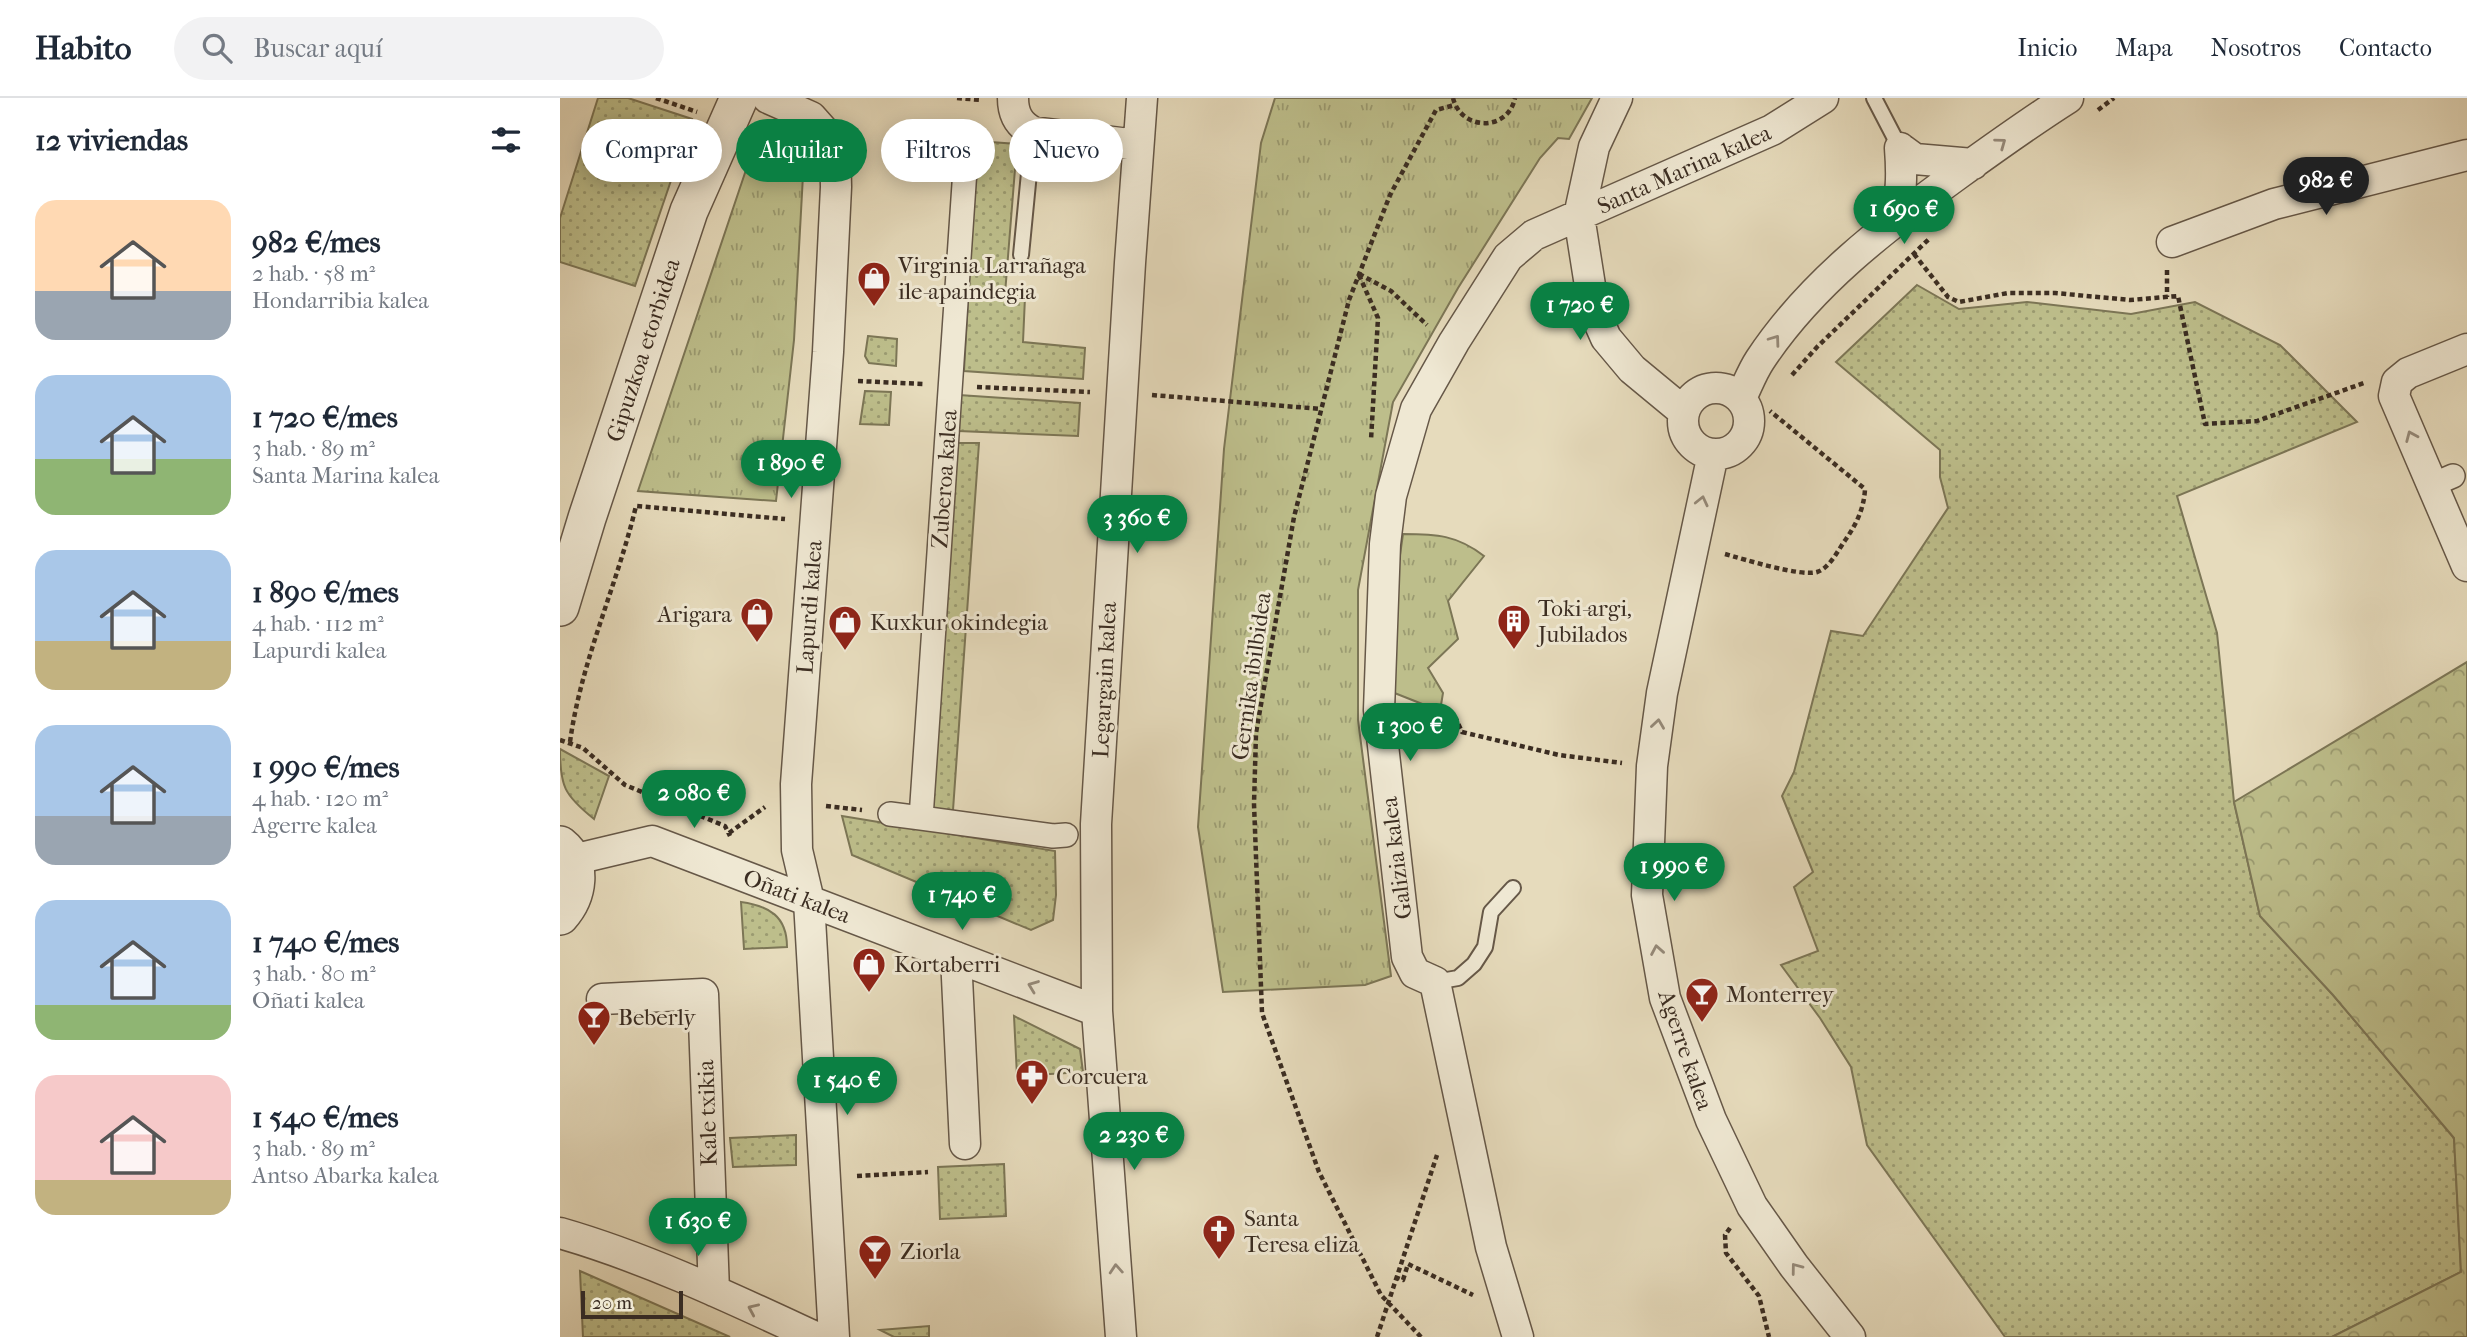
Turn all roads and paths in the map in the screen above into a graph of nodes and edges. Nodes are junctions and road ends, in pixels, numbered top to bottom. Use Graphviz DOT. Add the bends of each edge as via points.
graph roads {
  1 [pos="740,98"];
  2 [pos="768,98"];
  3 [pos="1013,98"];
  4 [pos="1142,98"];
  5 [pos="1453,98"];
  6 [pos="1515,98"];
  7 [pos="1617,98"];
  8 [pos="1823,98"];
  9 [pos="1874,98"];
  10 [pos="2114,98"];
  11 [pos="1455,105"];
  12 [pos="2080,106"];
  13 [pos="1018,119"];
  14 [pos="1123,143"];
  15 [pos="1137,145"];
  16 [pos="1900,148"];
  17 [pos="2467,155"];
  18 [pos="1973,164"];
  19 [pos="964,182"];
  20 [pos="1029,182"];
  21 [pos="1579,216"];
  22 [pos="1895,220"];
  23 [pos="1939,230"];
  24 [pos="2172,242"];
  25 [pos="1914,254"];
  26 [pos="1021,255"];
  27 [pos="1359,274"];
  28 [pos="1454,342"];
  29 [pos="2467,349"];
  30 [pos="1787,381"];
  31 [pos="874,382"];
  32 [pos="2397,382"];
  33 [pos="951,386"];
  34 [pos="1088,392"];
  35 [pos="1122,393"];
  36 [pos="1741,398"];
  37 [pos="1774,400"];
  38 [pos="1321,409"];
  39 [pos="1684,412"];
  40 [pos="1371,443"];
  41 [pos="1713,454"];
  42 [pos="815,521"];
  43 [pos="1717,552"];
  44 [pos="2467,566"];
  45 [pos="562,591"];
  46 [pos="1379,710"];
  47 [pos="560,740"];
  48 [pos="569,742"];
  49 [pos="1652,766"];
  50 [pos="785,804"];
  51 [pos="890,814"];
  52 [pos="921,818"];
  53 [pos="729,833"];
  54 [pos="1066,835"];
  55 [pos="733,843"];
  56 [pos="566,853"];
  57 [pos="1513,888"];
  58 [pos="809,901"];
  59 [pos="560,916"];
  60 [pos="956,957"];
  61 [pos="1435,982"];
  62 [pos="602,999"];
  63 [pos="1097,1011"];
  64 [pos="965,1144"];
  65 [pos="1440,1147"];
  66 [pos="928,1172"];
  67 [pos="825,1178"];
  68 [pos="1733,1225"];
  69 [pos="560,1233"];
  70 [pos="1395,1278"];
  71 [pos="714,1292"];
  72 [pos="1474,1296"];
  73 [pos="1388,1302"];
  74 [pos="1844,1329"];
  75 [pos="815,1337"];
  76 [pos="834,1337"];
  77 [pos="1121,1337"];
  78 [pos="1377,1337"];
  79 [pos="1421,1337"];
  80 [pos="1518,1337"];
  81 [pos="1769,1337"];
  1 -- 45 [label="street, Gipuzkoa etorbidea" via="689,211"];
  2 -- 42 [label="street, Lapurdi kalea" via="811,117 835,144 834,240"];
  3 -- 13 [label="street"];
  4 -- 15 [label="street, Legargain kalea"];
  5 -- 11 [label="path"];
  6 -- 11 [label="path" via="1508,114 1489,124 1468,120"];
  7 -- 21 [label="street, Santa Marina kalea" via="1594,147"];
  8 -- 21 [label="street, Santa Marina kalea" via="1772,130"];
  9 -- 16 [label="lane"];
  10 -- 12 [label="path"];
  11 -- 27 [label="path, Gernika ibilbidea" via="1436,110 1390,195"];
  18 -- 12 [label="street, one-way" via="2027,124"];
  14 -- 15 [label="street"];
  15 -- 35 [label="street, Legargain kalea"];
  16 -- 18 [label="street" via="1915,159"];
  16 -- 22 [label="street" via="1902,176"];
  17 -- 24 [label="street" via="2274,204"];
  18 -- 22 [label="street"];
  19 -- 33 [label="street, Zuberoa kalea"];
  20 -- 26 [label="lane"];
  21 -- 28 [label="street, Galizia kalea" via="1534,235 1508,257"];
  21 -- 39 [label="street, Santa Marina kalea" via="1594,311 1606,338 1632,369"];
  36 -- 22 [label="street, one-way" via="1758,362 1800,307"];
  23 -- 25 [label="path"];
  25 -- 30 [label="path"];
  25 -- 32 [label="path" via="1948,297 1959,302 2008,293 2130,300 2178,296 2205,424 2257,422 2384,376"];
  27 -- 28 [label="path" via="1391,291 1423,323"];
  27 -- 38 [label="path, Gernika ibilbidea"];
  27 -- 40 [label="path" via="1378,317"];
  28 -- 46 [label="street, Galizia kalea" via="1416,409 1391,496"];
  29 -- 32 [label="street"];
  31 -- 33 [label="path"];
  44 -- 32 [label="street, one-way" via="2442,480 2395,396"];
  33 -- 34 [label="path"];
  33 -- 52 [label="street, Zuberoa kalea"];
  35 -- 38 [label="path"];
  35 -- 63 [label="street, Legargain kalea" via="1096,824"];
  36 -- 39 [label="street" via="1723,388 1703,390"];
  36 -- 41 [label="street" via="1750,419 1743,441 1735,449"];
  37 -- 43 [label="path" via="1768,409 1865,488 1864,505 1837,552 1818,572 1803,573"];
  38 -- 73 [label="path, Gernika ibilbidea" via="1294,517 1256,733 1254,804 1262,1013 1319,1172"];
  39 -- 41 [label="street" via="1683,424 1692,444"];
  49 -- 41 [label="street, Agerre kalea, one-way" via="1662,693"];
  42 -- 48 [label="path" via="636,506 575,702"];
  42 -- 50 [label="street, Lapurdi kalea" via="796,784"];
  46 -- 49 [label="path" via="1456,719 1462,732 1559,755"];
  46 -- 61 [label="street, Galizia kalea" via="1407,957 1415,973"];
  47 -- 48 [label="path"];
  48 -- 53 [label="path" via="583,748 625,785 725,826"];
  74 -- 49 [label="street, Agerre kalea, one-way" via="1752,1206 1711,1120 1665,998 1647,895"];
  50 -- 51 [label="path"];
  50 -- 53 [label="path"];
  50 -- 58 [label="street, Lapurdi kalea"];
  51 -- 52 [label="street"];
  52 -- 54 [label="street"];
  53 -- 55 [label="path"];
  56 -- 58 [label="street, Oñati kalea" via="652,841"];
  56 -- 59 [label="street" via="577,875 576,890"];
  57 -- 61 [label="lane" via="1491,912 1485,947 1474,964 1458,978"];
  58 -- 60 [label="street, Oñati kalea"];
  58 -- 67 [label="street, Lapurdi kalea"];
  63 -- 60 [label="street, Oñati kalea, one-way"];
  60 -- 64 [label="street"];
  61 -- 80 [label="street" via="1491,1247"];
  62 -- 71 [label="street, Kale txikia" via="703,993"];
  77 -- 63 [label="street, Legargain kalea, one-way"];
  65 -- 70 [label="path"];
  66 -- 67 [label="path"];
  67 -- 76 [label="street, Lapurdi kalea"];
  68 -- 81 [label="path" via="1725,1235 1726,1253 1759,1296"];
  69 -- 71 [label="street"];
  70 -- 72 [label="path" via="1403,1280 1408,1264"];
  70 -- 73 [label="path"];
  75 -- 71 [label="street, one-way"];
  73 -- 78 [label="path"];
  73 -- 79 [label="path, Gernika ibilbidea"];
}
